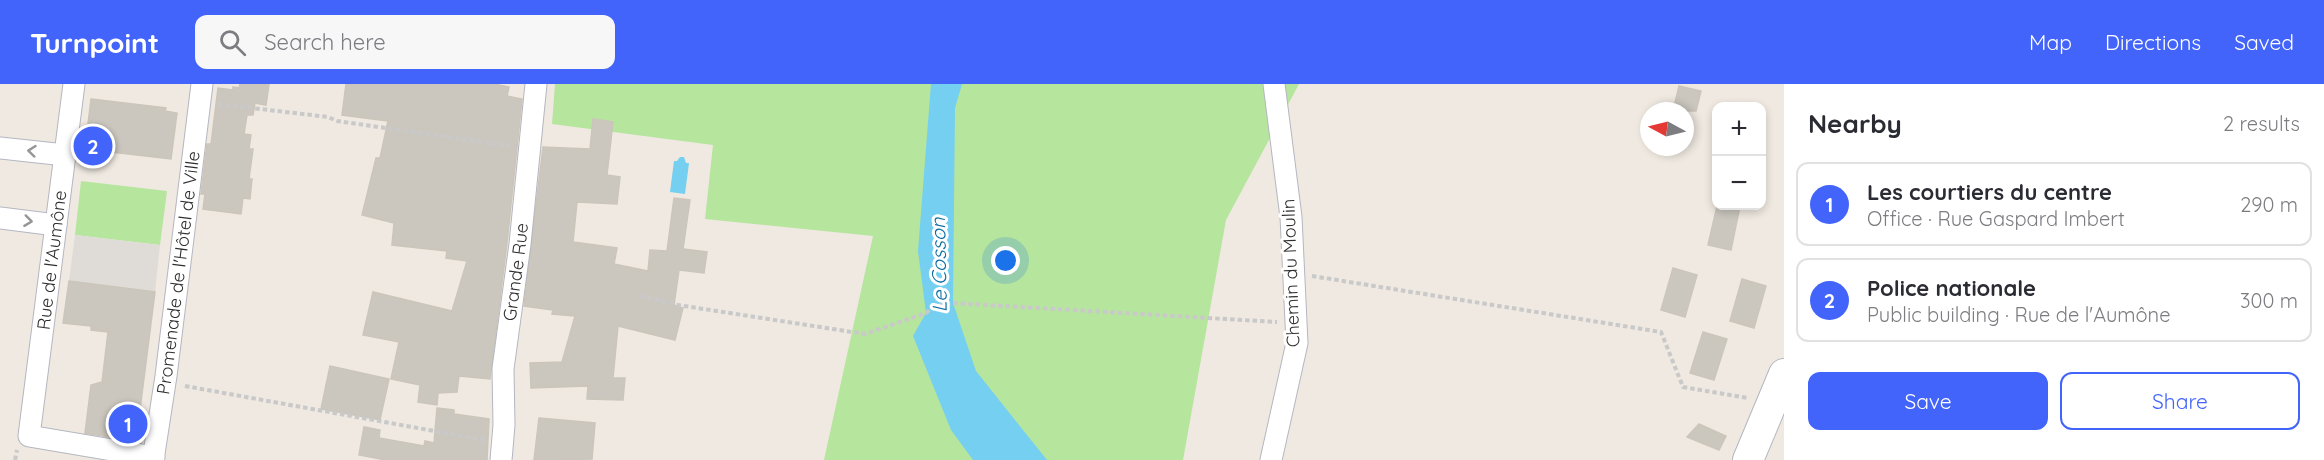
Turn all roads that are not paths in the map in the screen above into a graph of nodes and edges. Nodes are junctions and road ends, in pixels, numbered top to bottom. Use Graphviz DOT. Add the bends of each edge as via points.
graph roads {
  1 [pos="74,84"];
  2 [pos="536,84"];
  3 [pos="1274,84"];
  4 [pos="201,93"];
  5 [pos="0,148"];
  6 [pos="65,155"];
  7 [pos="0,218"];
  8 [pos="56,225"];
  9 [pos="1784,374"];
  10 [pos="502,452"];
  11 [pos="153,459"];
  12 [pos="1271,460"];
  13 [pos="1748,460"];
  1 -- 6 [label="street, Rue de l'Aumône"];
  2 -- 10 [label="street, Grande Rue" via="503,369"];
  3 -- 12 [label="street, Chemin du Moulin" via="1291,217 1297,343"];
  4 -- 11 [label="street, Promenade de l'Hôtel de Ville"];
  6 -- 5 [label="street, one-way"];
  6 -- 8 [label="street, Rue de l'Aumône"];
  7 -- 8 [label="street, one-way"];
  8 -- 11 [label="street, Rue de l'Aumône" via="29,436"];
  9 -- 13 [label="main road"];
}
